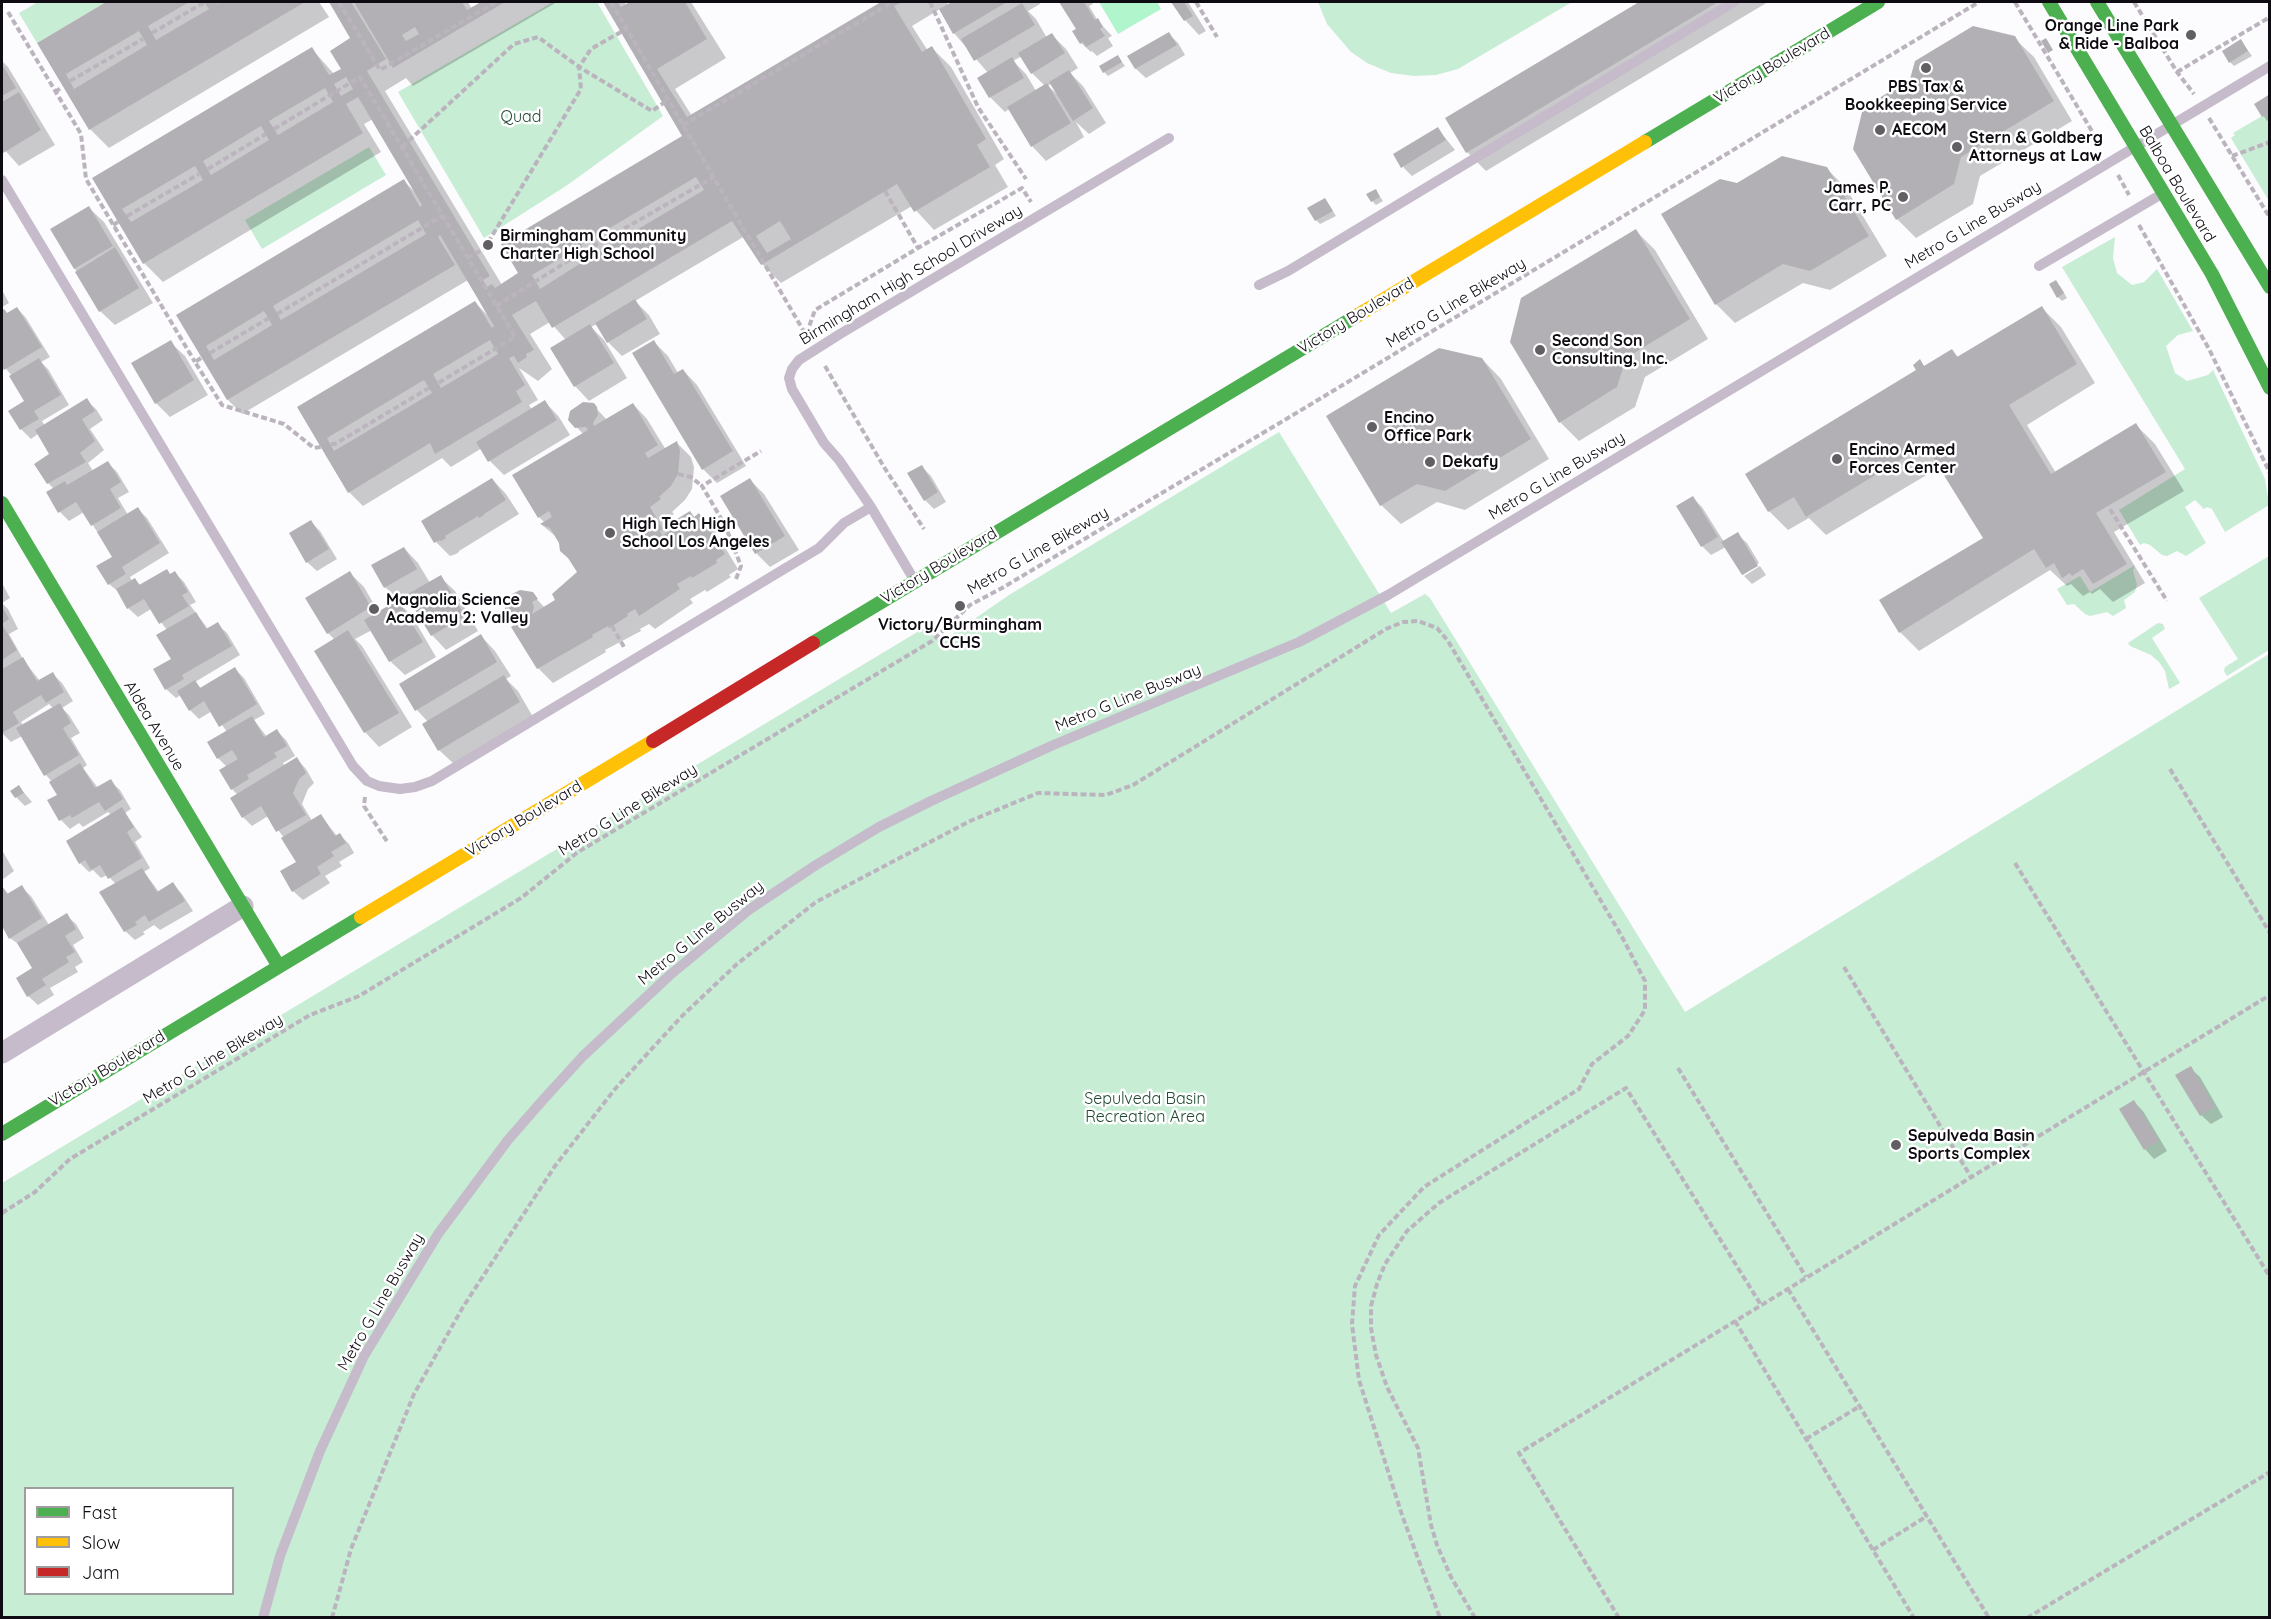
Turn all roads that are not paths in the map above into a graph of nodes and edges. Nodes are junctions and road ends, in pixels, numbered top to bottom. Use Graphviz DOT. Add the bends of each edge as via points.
graph roads {
  1 [pos="1734,2"];
  2 [pos="1878,2"];
  3 [pos="2049,2"];
  4 [pos="2097,2"];
  5 [pos="2270,66"];
  6 [pos="2171,124"];
  7 [pos="1169,138"];
  8 [pos="2135,146"];
  9 [pos="2,180"];
  10 [pos="2163,193"];
  11 [pos="2039,266"];
  12 [pos="1259,285"];
  13 [pos="2270,287"];
  14 [pos="2270,388"];
  15 [pos="2,503"];
  16 [pos="871,507"];
  17 [pos="915,580"];
  18 [pos="243,906"];
  19 [pos="278,965"];
  20 [pos="3,1048"];
  21 [pos="2,1134"];
  22 [pos="263,1617"];
  1 -- 12 [label="lane"];
  2 -- 17 [label="main road, Victory Boulevard"];
  3 -- 8 [label="main road, Balboa Boulevard"];
  4 -- 6 [label="main road, Balboa Boulevard"];
  5 -- 6 [label="lane, Metro G Line Busway"];
  6 -- 8 [label="lane, Metro G Line Busway"];
  6 -- 13 [label="main road, Balboa Boulevard"];
  7 -- 16 [label="lane, Birmingham High School Driveway" via="799,360 789,378 792,389 824,443"];
  8 -- 10 [label="main road, Balboa Boulevard"];
  8 -- 22 [label="lane, Metro G Line Busway" via="1379,600 1279,652 1051,746 931,801 852,843 750,909 670,975 584,1056 508,1140 438,1234 364,1356 320,1451 280,1556"];
  9 -- 16 [label="lane" via="353,766 367,781 379,786 399,789 432,781 819,548 844,524"];
  10 -- 11 [label="lane"];
  10 -- 14 [label="main road, Balboa Boulevard" via="2212,274"];
  15 -- 18 [label="main road, Aldea Avenue"];
  16 -- 17 [label="lane, Birmingham High School Driveway"];
  17 -- 19 [label="main road, Victory Boulevard"];
  18 -- 19 [label="main road, Aldea Avenue"];
  18 -- 20 [label="street"];
  19 -- 21 [label="main road, Victory Boulevard"];
}
